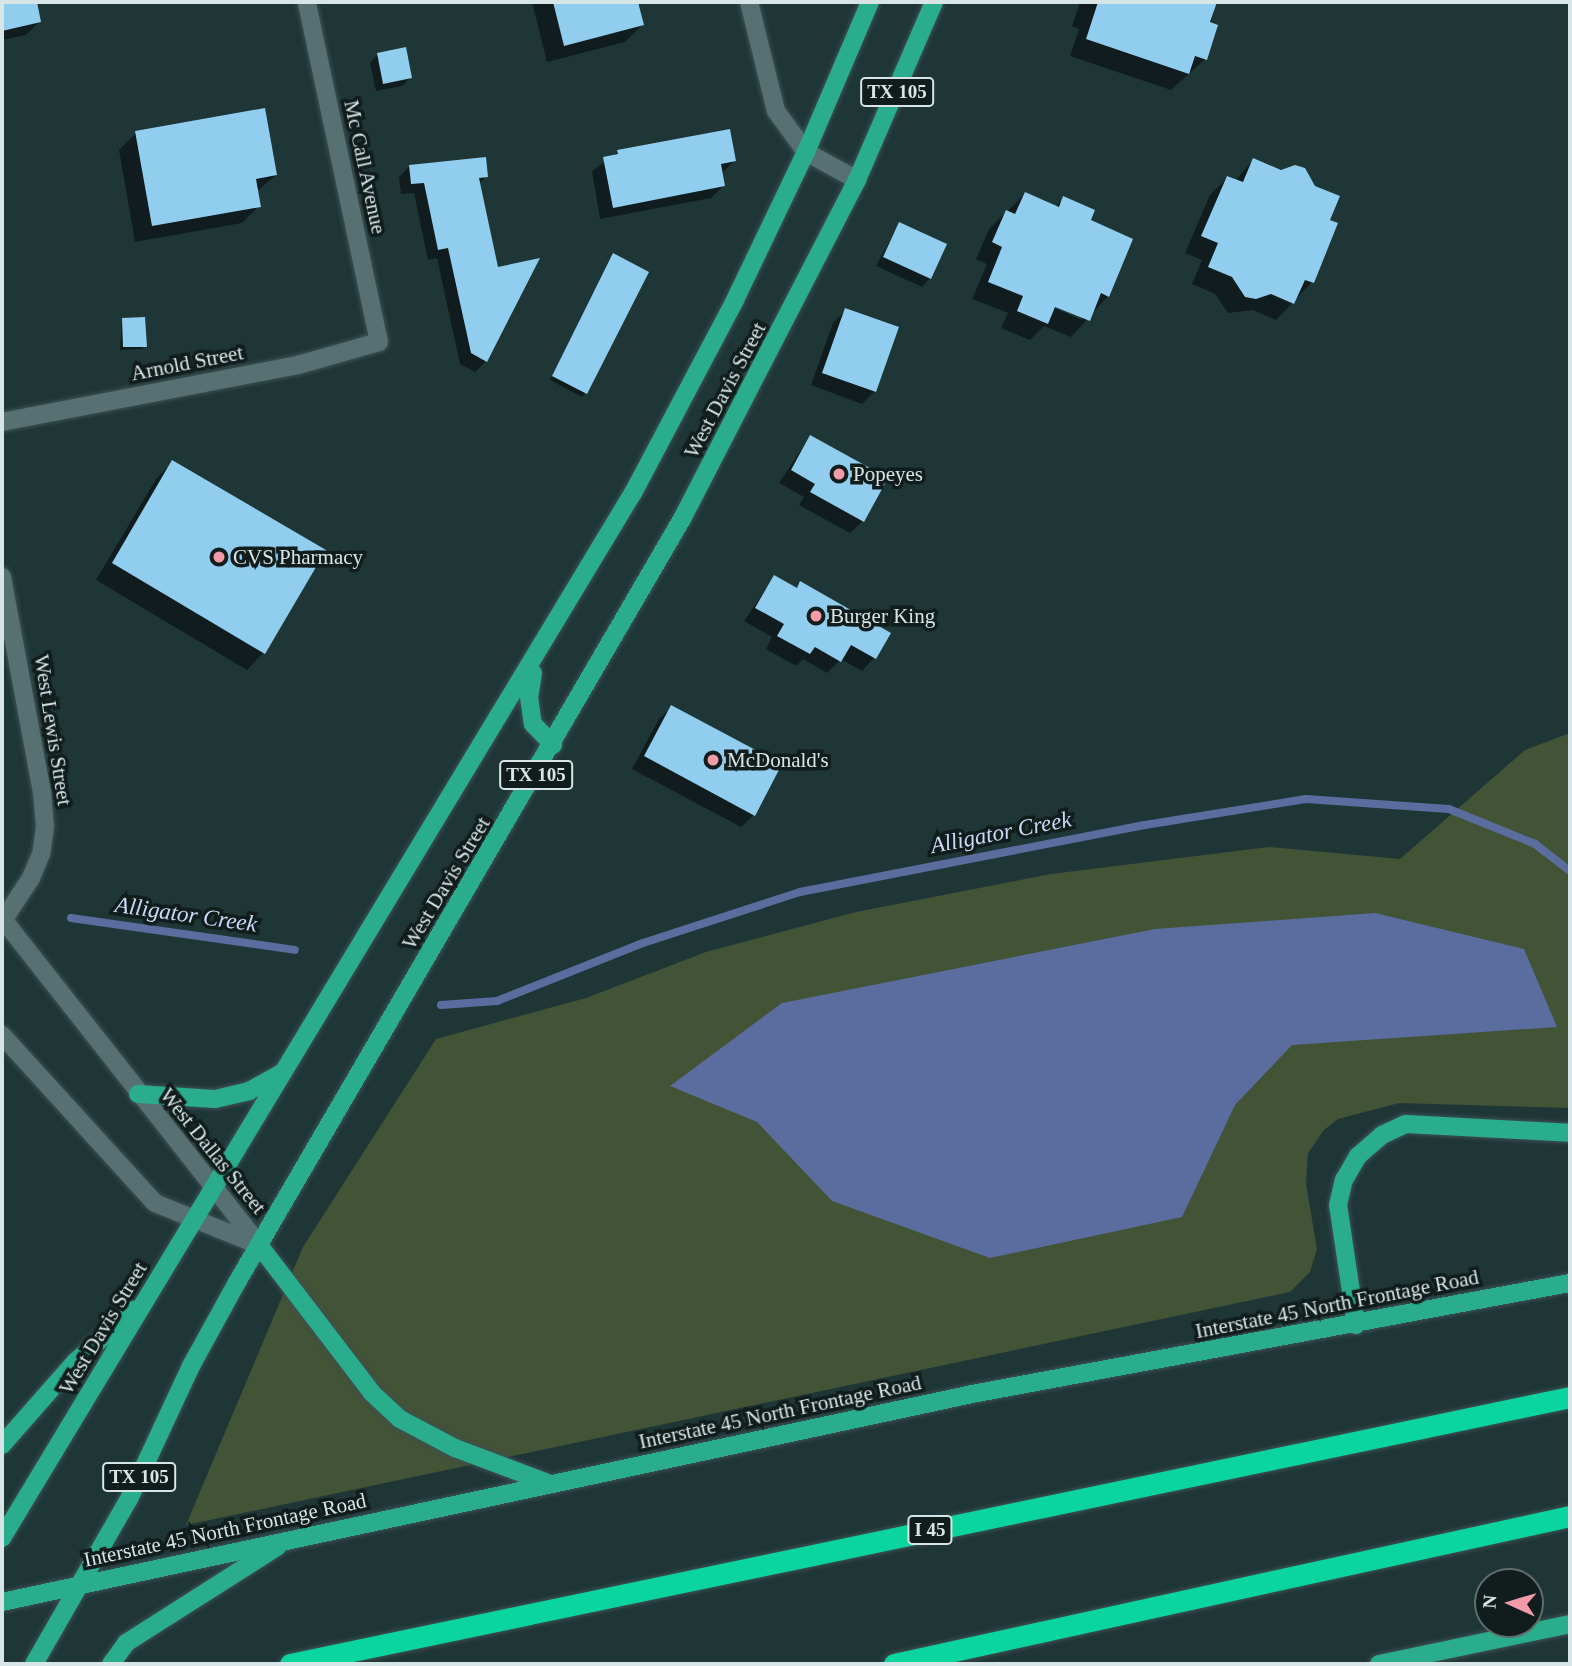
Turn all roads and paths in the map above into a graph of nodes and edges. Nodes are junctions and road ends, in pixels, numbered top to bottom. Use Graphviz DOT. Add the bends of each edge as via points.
graph roads {
  1 [pos="307,2"];
  2 [pos="749,2"];
  3 [pos="870,2"];
  4 [pos="934,2"];
  5 [pos="806,152"];
  6 [pos="858,180"];
  7 [pos="379,342"];
  8 [pos="2,422"];
  9 [pos="2,577"];
  10 [pos="536,659"];
  11 [pos="553,746"];
  12 [pos="2,920"];
  13 [pos="2,1035"];
  14 [pos="285,1071"];
  15 [pos="138,1094"];
  16 [pos="1570,1133"];
  17 [pos="213,1188"];
  18 [pos="196,1220"];
  19 [pos="259,1245"];
  20 [pos="1570,1283"];
  21 [pos="148,1298"];
  22 [pos="1356,1325"];
  23 [pos="1570,1397"];
  24 [pos="2,1445"];
  25 [pos="548,1483"];
  26 [pos="1570,1516"];
  27 [pos="2,1538"];
  28 [pos="290,1538"];
  29 [pos="81,1585"];
  30 [pos="2,1602"];
  31 [pos="1570,1624"];
  32 [pos="34,1664"];
  33 [pos="111,1664"];
  34 [pos="290,1664"];
  35 [pos="894,1664"];
  36 [pos="1379,1664"];
  1 -- 7 [label="street, Mc Call Avenue"];
  2 -- 5 [label="street" via="776,111"];
  3 -- 5 [label="main road, West Davis Street / TX 105"];
  4 -- 6 [label="main road, West Davis Street / TX 105"];
  5 -- 6 [label="street"];
  5 -- 10 [label="main road, West Davis Street / TX 105" via="634,493"];
  6 -- 11 [label="main road, West Davis Street / TX 105" via="682,519"];
  7 -- 8 [label="street, Arnold Street" via="298,365"];
  9 -- 12 [label="street, West Lewis Street" via="45,827 41,854"];
  10 -- 11 [label="main road" via="528,697 533,724"];
  10 -- 14 [label="main road, West Davis Street / TX 105"];
  11 -- 19 [label="main road, West Davis Street / TX 105"];
  12 -- 15 [label="street, West Dallas Street"];
  13 -- 18 [label="street, West Dallas Street" via="155,1203"];
  14 -- 15 [label="main road" via="249,1091 215,1099"];
  14 -- 17 [label="main road, West Davis Street / TX 105"];
  15 -- 17 [label="street, West Dallas Street"];
  16 -- 22 [label="main road" via="1406,1124 1382,1135 1351,1168 1338,1205"];
  17 -- 18 [label="main road, West Davis Street / TX 105"];
  17 -- 19 [label="street, West Dallas Street"];
  18 -- 19 [label="street, West Dallas Street"];
  18 -- 21 [label="main road, West Davis Street / TX 105"];
  19 -- 25 [label="main road" via="372,1393 400,1419 455,1448"];
  19 -- 29 [label="main road, West Davis Street / TX 105" via="191,1366 129,1499"];
  20 -- 22 [label="main road, Interstate 45 North Frontage Road"];
  21 -- 24 [label="main road" via="75,1362"];
  21 -- 27 [label="main road, West Davis Street / TX 105"];
  22 -- 25 [label="main road, Interstate 45 North Frontage Road" via="972,1394"];
  23 -- 34 [label="highway, I 45"];
  25 -- 28 [label="main road, Interstate 45 North Frontage Road"];
  26 -- 35 [label="highway"];
  28 -- 29 [label="main road, Interstate 45 North Frontage Road"];
  28 -- 33 [label="main road" via="127,1643"];
  29 -- 30 [label="main road, Interstate 45 North Frontage Road"];
  29 -- 32 [label="main road, West Davis Street / TX 105"];
  31 -- 36 [label="main road"];
}
